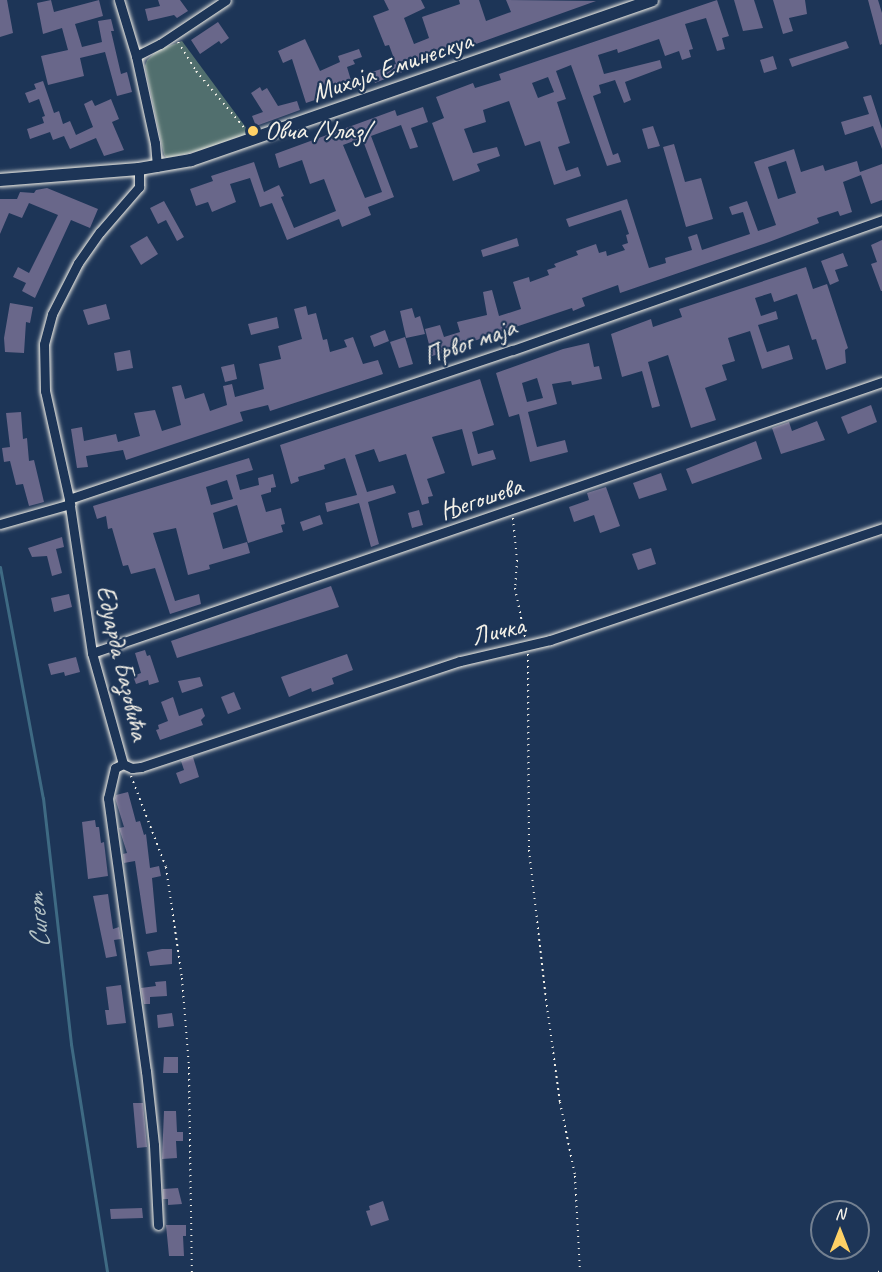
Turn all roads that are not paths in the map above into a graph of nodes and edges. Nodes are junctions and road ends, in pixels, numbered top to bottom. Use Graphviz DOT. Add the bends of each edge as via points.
graph roads {
  1 [pos="119,0"];
  2 [pos="226,0"];
  3 [pos="652,0"];
  4 [pos="136,56"];
  5 [pos="157,167"];
  6 [pos="139,169"];
  7 [pos="0,180"];
  8 [pos="882,220"];
  9 [pos="882,382"];
  10 [pos="70,501"];
  11 [pos="0,524"];
  12 [pos="882,528"];
  13 [pos="92,653"];
  14 [pos="127,766"];
  15 [pos="158,1225"];
  1 -- 4 [label="street"];
  2 -- 4 [label="street"];
  3 -- 5 [label="street, Михаја Еминескуа" via="191,160"];
  4 -- 5 [label="street"];
  5 -- 6 [label="street, Михаја Еминескуа"];
  6 -- 7 [label="street, Михаја Еминескуа"];
  6 -- 10 [label="street, Едуарда Базовића" via="139,187 78,263 46,332 45,391"];
  8 -- 10 [label="street, Првог маја"];
  9 -- 13 [label="street, Његошева"];
  10 -- 11 [label="street, Првог маја"];
  10 -- 13 [label="street, Едуарда Базовића"];
  12 -- 14 [label="street, Личка" via="527,646 460,661"];
  13 -- 14 [label="street, Едуарда Базовића"];
  14 -- 15 [label="street, Едуарда Базовића" via="116,768 108,798 143,1048"];
}
